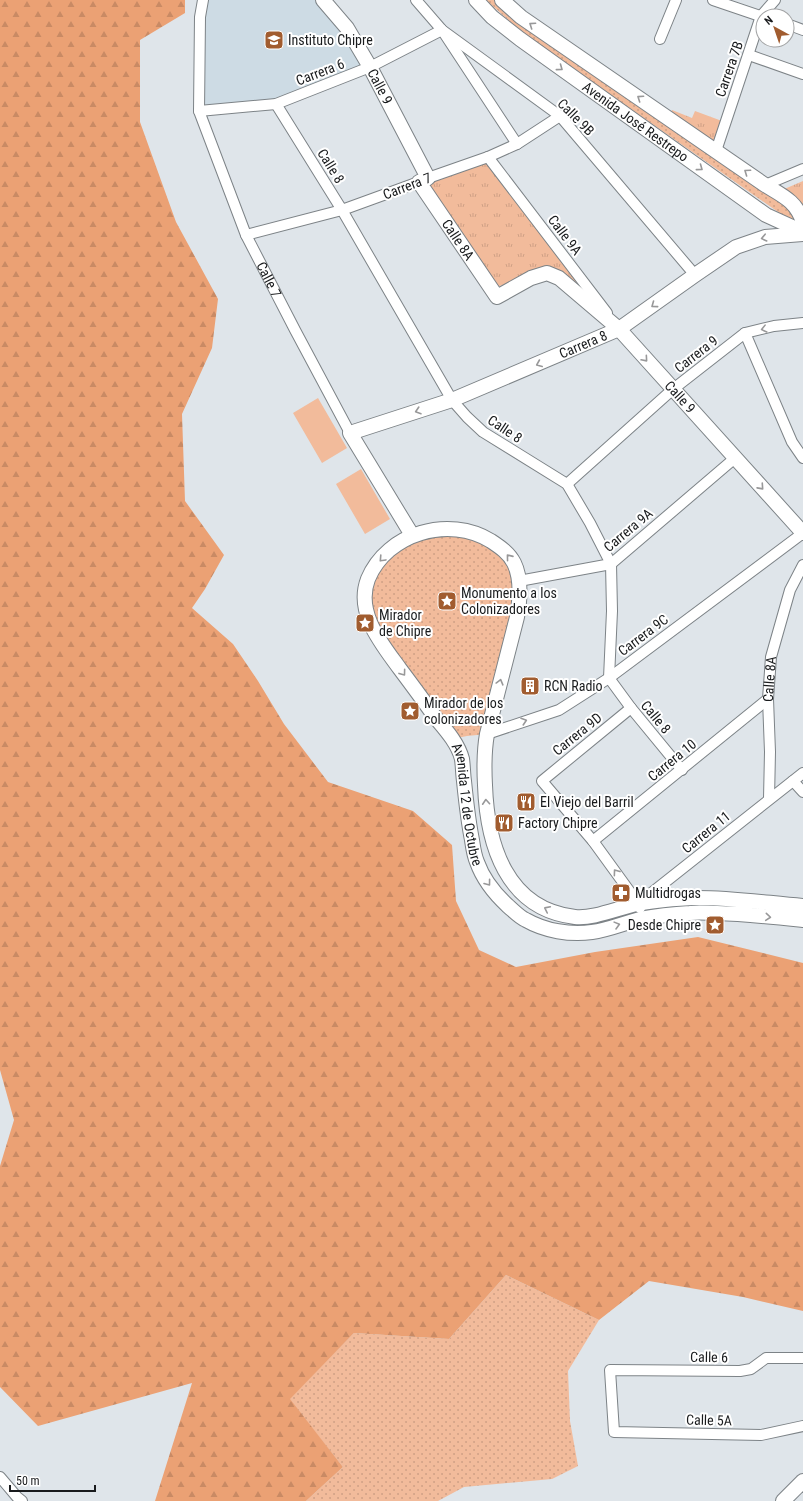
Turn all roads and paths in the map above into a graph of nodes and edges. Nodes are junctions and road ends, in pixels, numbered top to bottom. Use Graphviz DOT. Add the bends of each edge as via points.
graph roads {
  1 [pos="203,0"];
  2 [pos="323,0"];
  3 [pos="416,0"];
  4 [pos="476,0"];
  5 [pos="502,0"];
  6 [pos="676,0"];
  7 [pos="713,0"];
  8 [pos="775,0"];
  9 [pos="514,5"];
  10 [pos="768,8"];
  11 [pos="755,14"];
  12 [pos="442,30"];
  13 [pos="755,37"];
  14 [pos="660,39"];
  15 [pos="749,55"];
  16 [pos="370,67"];
  17 [pos="803,74"];
  18 [pos="276,104"];
  19 [pos="199,111"];
  20 [pos="560,116"];
  21 [pos="517,144"];
  22 [pos="716,151"];
  23 [pos="488,157"];
  24 [pos="803,169"];
  25 [pos="424,180"];
  26 [pos="765,185"];
  27 [pos="342,210"];
  28 [pos="803,222"];
  29 [pos="803,233"];
  30 [pos="246,235"];
  31 [pos="547,273"];
  32 [pos="694,275"];
  33 [pos="803,323"];
  34 [pos="619,329"];
  35 [pos="745,333"];
  36 [pos="672,390"];
  37 [pos="452,400"];
  38 [pos="350,433"];
  39 [pos="735,458"];
  40 [pos="803,458"];
  41 [pos="567,484"];
  42 [pos="803,533"];
  43 [pos="412,535"];
  44 [pos="611,564"];
  45 [pos="803,565"];
  46 [pos="519,581"];
  47 [pos="609,678"];
  48 [pos="768,699"];
  49 [pos="631,708"];
  50 [pos="487,734"];
  51 [pos="682,770"];
  52 [pos="803,773"];
  53 [pos="793,781"];
  54 [pos="803,792"];
  55 [pos="769,800"];
  56 [pos="593,842"];
  57 [pos="638,904"];
  58 [pos="803,906"];
  59 [pos="642,919"];
  60 [pos="803,920"];
  61 [pos="803,1358"];
  62 [pos="803,1426"];
  63 [pos="614,1432"];
  64 [pos="0,1477"];
  65 [pos="803,1481"];
  66 [pos="22,1501"];
  67 [pos="782,1501"];
  1 -- 19 [label="street, Calle 7" via="200,17"];
  2 -- 16 [label="main road, Calle 9" via="347,28"];
  3 -- 12 [label="street, Calle 9B"];
  4 -- 29 [label="main road, Avenida José Restrepo, one-way" via="492,17 520,39 766,215"];
  5 -- 9 [label="main road, Avenida José Restrepo"];
  6 -- 14 [label="street"];
  7 -- 11 [label="street"];
  8 -- 10 [label="street, Carrera 7B"];
  22 -- 9 [label="main road, Avenida José Restrepo, one-way"];
  12 -- 16 [label="street, Carrera 6"];
  12 -- 20 [label="street, Calle 9B"];
  12 -- 21 [label="street"];
  13 -- 15 [label="street, Carrera 7B"];
  15 -- 17 [label="street"];
  15 -- 22 [label="street, Carrera 7B"];
  16 -- 18 [label="street, Carrera 6"];
  16 -- 25 [label="main road, Calle 9"];
  18 -- 19 [label="street, Carrera 6"];
  18 -- 27 [label="street, Calle 8"];
  19 -- 30 [label="street, Calle 7"];
  20 -- 21 [label="street, Carrera 7"];
  20 -- 32 [label="street, Calle 9B"];
  21 -- 23 [label="street, Carrera 7"];
  26 -- 22 [label="main road, Avenida José Restrepo, one-way"];
  23 -- 25 [label="street, Carrera 7"];
  23 -- 34 [label="street, Calle 9A"];
  24 -- 26 [label="street"];
  25 -- 27 [label="street, Carrera 7"];
  25 -- 31 [label="main road, Calle 8A" via="497,297 531,278"];
  26 -- 28 [label="main road, Avenida José Restrepo" via="792,202 800,212"];
  27 -- 30 [label="street, Carrera 7"];
  27 -- 37 [label="street, Calle 8"];
  29 -- 32 [label="main road, Carrera 8, one-way" via="766,237 736,247"];
  30 -- 38 [label="street, Calle 7"];
  31 -- 34 [label="main road, Calle 9" via="559,278"];
  32 -- 34 [label="main road, Carrera 8, one-way"];
  33 -- 35 [label="street, Carrera 9, one-way"];
  34 -- 36 [label="main road, Calle 9, one-way"];
  34 -- 37 [label="main road, Carrera 8, one-way"];
  35 -- 36 [label="street, Carrera 9"];
  35 -- 40 [label="street" via="792,442"];
  36 -- 39 [label="main road, Calle 9"];
  36 -- 41 [label="street, Carrera 9"];
  37 -- 38 [label="main road, Carrera 8, one-way"];
  37 -- 41 [label="street, Calle 8" via="484,432"];
  38 -- 43 [label="main road, Calle 7"];
  39 -- 42 [label="main road, Calle 9, one-way"];
  39 -- 44 [label="street, Carrera 9A"];
  41 -- 44 [label="street, Calle 8"];
  42 -- 47 [label="street, Carrera 9C"];
  46 -- 43 [label="main road, Avenida 12 de Octubre, one-way" via="515,565 509,556 485,538 466,531 448,529"];
  43 -- 59 [label="main road, Avenida 12 de Octubre, one-way" via="394,547 375,567 368,580 366,607 382,644 452,739 462,757 467,816 476,861 484,878 516,914 538,926 568,932 592,932"];
  44 -- 46 [label="street, Carrera 9A"];
  44 -- 47 [label="street, Calle 8"];
  45 -- 48 [label="street, Calle 8A" via="790,590 771,657"];
  50 -- 46 [label="main road, Avenida 12 de Octubre, one-way" via="520,602"];
  47 -- 49 [label="street, Calle 8"];
  50 -- 47 [label="street, Carrera 9C, one-way" via="559,710"];
  48 -- 51 [label="street, Carrera 10"];
  48 -- 55 [label="street, Calle 8A"];
  49 -- 51 [label="street, Calle 8"];
  49 -- 56 [label="street, Carrera 9D" via="542,781"];
  57 -- 50 [label="main road, Avenida 12 de Octubre, one-way" via="585,917 575,917 552,912 528,898 516,887 502,865 490,834 484,760"];
  51 -- 56 [label="street, Carrera 10"];
  52 -- 53 [label="street, Carrera 11"];
  53 -- 54 [label="street"];
  53 -- 55 [label="street, Carrera 11"];
  55 -- 57 [label="street, Carrera 11"];
  57 -- 56 [label="street, one-way"];
  57 -- 58 [label="main road, Avenida 12 de Octubre" via="691,898"];
  57 -- 59 [label="street"];
  59 -- 60 [label="main road, Avenida 12 de Octubre, one-way" via="692,912"];
  61 -- 63 [label="street, Calle 6" via="766,1358 756,1366 740,1372 610,1370"];
  62 -- 63 [label="street, Calle 5A" via="761,1435"];
  64 -- 66 [label="street"];
  65 -- 67 [label="main road"];
}
